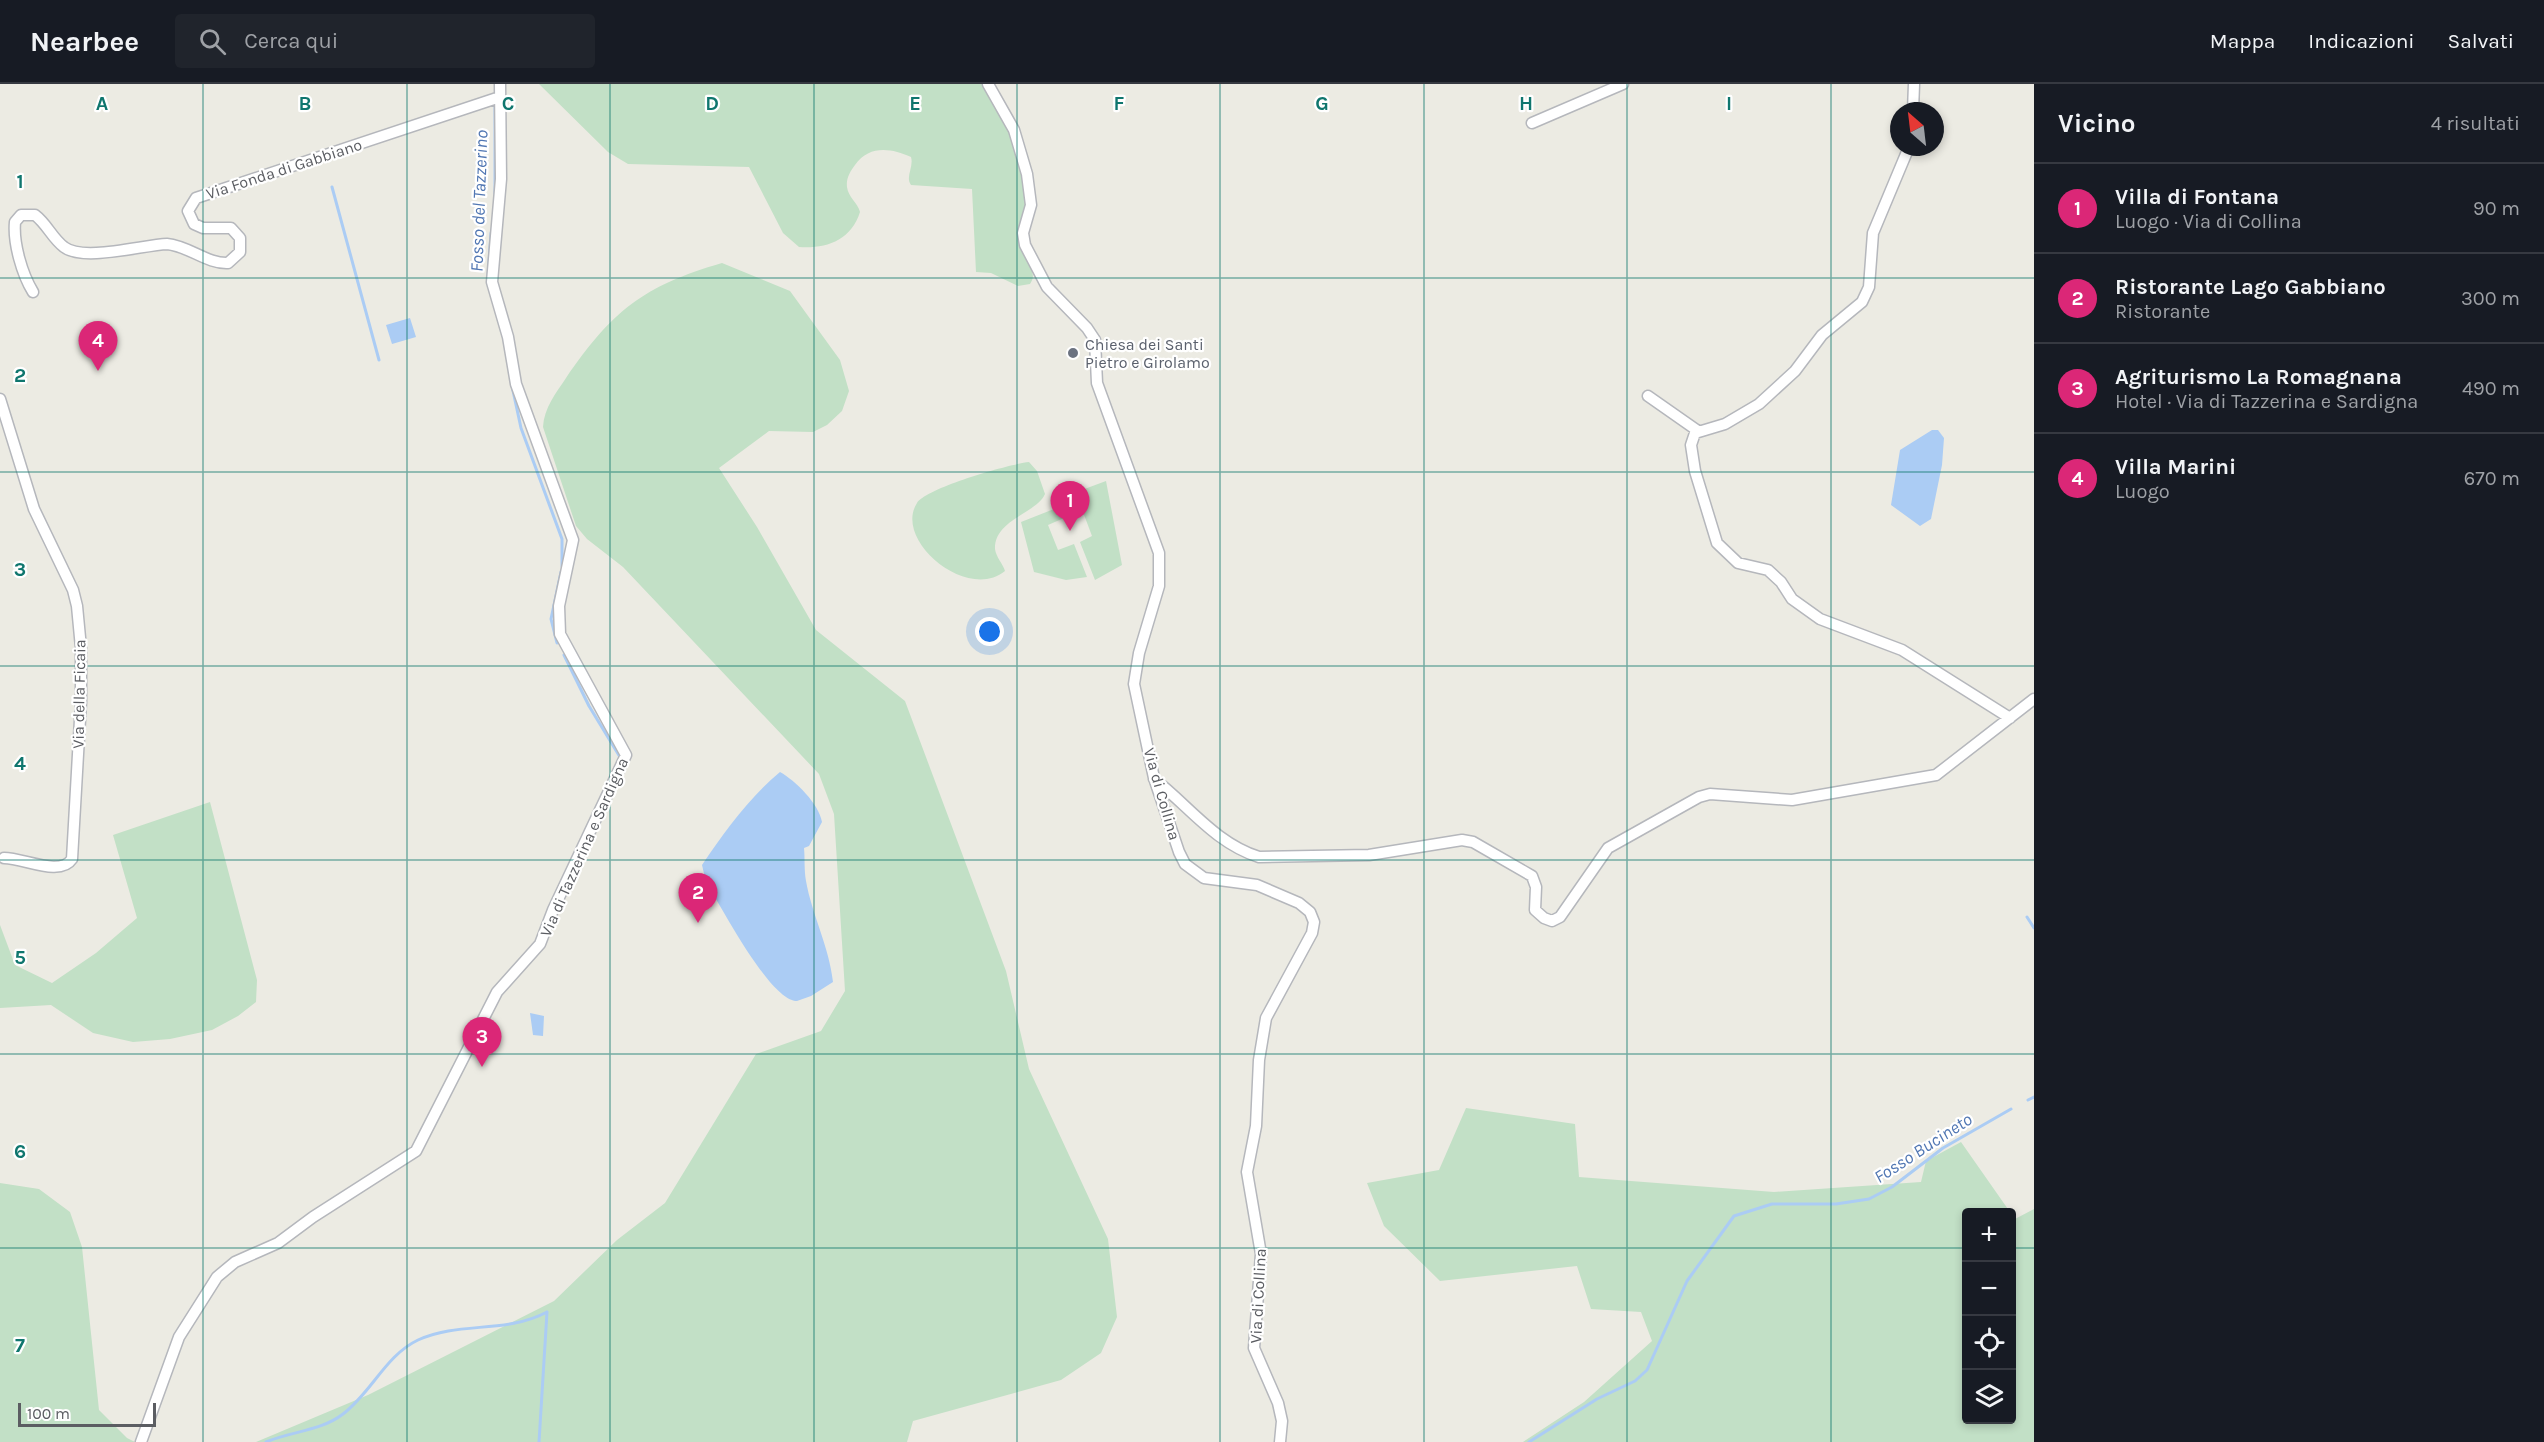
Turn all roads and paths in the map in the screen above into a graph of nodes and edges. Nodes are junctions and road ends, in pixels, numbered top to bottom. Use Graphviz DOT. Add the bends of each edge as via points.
graph roads {
  1 [pos="500,84"];
  2 [pos="988,84"];
  3 [pos="1623,84"];
  4 [pos="1914,84"];
  5 [pos="500,97"];
  6 [pos="1913,102"];
  7 [pos="1532,123"];
  8 [pos="1905,156"];
  9 [pos="33,292"];
  10 [pos="1648,396"];
  11 [pos="0,399"];
  12 [pos="1698,431"];
  13 [pos="2034,699"];
  14 [pos="2010,718"];
  15 [pos="1154,778"];
  16 [pos="4,858"];
  17 [pos="141,1442"];
  18 [pos="1280,1442"];
  1 -- 5 [label="street, Via di Tazzerina e Sardigna"];
  2 -- 15 [label="street, Via di Collina" via="1014,130 1027,174 1031,205 1023,233 1025,245 1047,287 1095,340 1097,383 1159,553 1159,586 1134,678"];
  3 -- 7 [label="street"];
  4 -- 6 [label="street"];
  5 -- 9 [label="street, Via Fonda di Gabbiano" via="199,196 188,207 194,224 203,228 231,228 240,238 240,252 228,263 167,244 72,252 35,215 21,215 15,222 15,237"];
  5 -- 17 [label="street, Via di Tazzerina e Sardigna" via="500,214 492,282 516,384 573,540 559,606 560,634 626,755 540,944 496,992 416,1151 278,1243 235,1262 217,1277 179,1337"];
  8 -- 12 [label="street" via="1873,233 1869,287 1862,302 1822,335 1795,371 1759,404 1725,424"];
  10 -- 12 [label="street"];
  11 -- 16 [label="street, Via della Ficaia" via="34,509 73,590 81,648 72,859 54,868"];
  12 -- 14 [label="street" via="1690,445 1700,489 1717,543 1738,563 1768,570 1792,599 1820,619 1902,650"];
  13 -- 14 [label="street"];
  14 -- 15 [label="street" via="1942,772 1929,777 1792,800 1710,794 1699,797 1608,848 1560,917 1552,921 1535,910 1536,887 1532,876 1473,842 1446,840 1369,855 1258,857 1219,837"];
  15 -- 18 [label="street, Via di Collina" via="1179,852 1190,869 1212,881 1242,882 1289,898 1310,912 1314,922 1312,933 1266,1018 1259,1060 1256,1126 1247,1172 1261,1254 1254,1348 1278,1403 1282,1421"];
}
